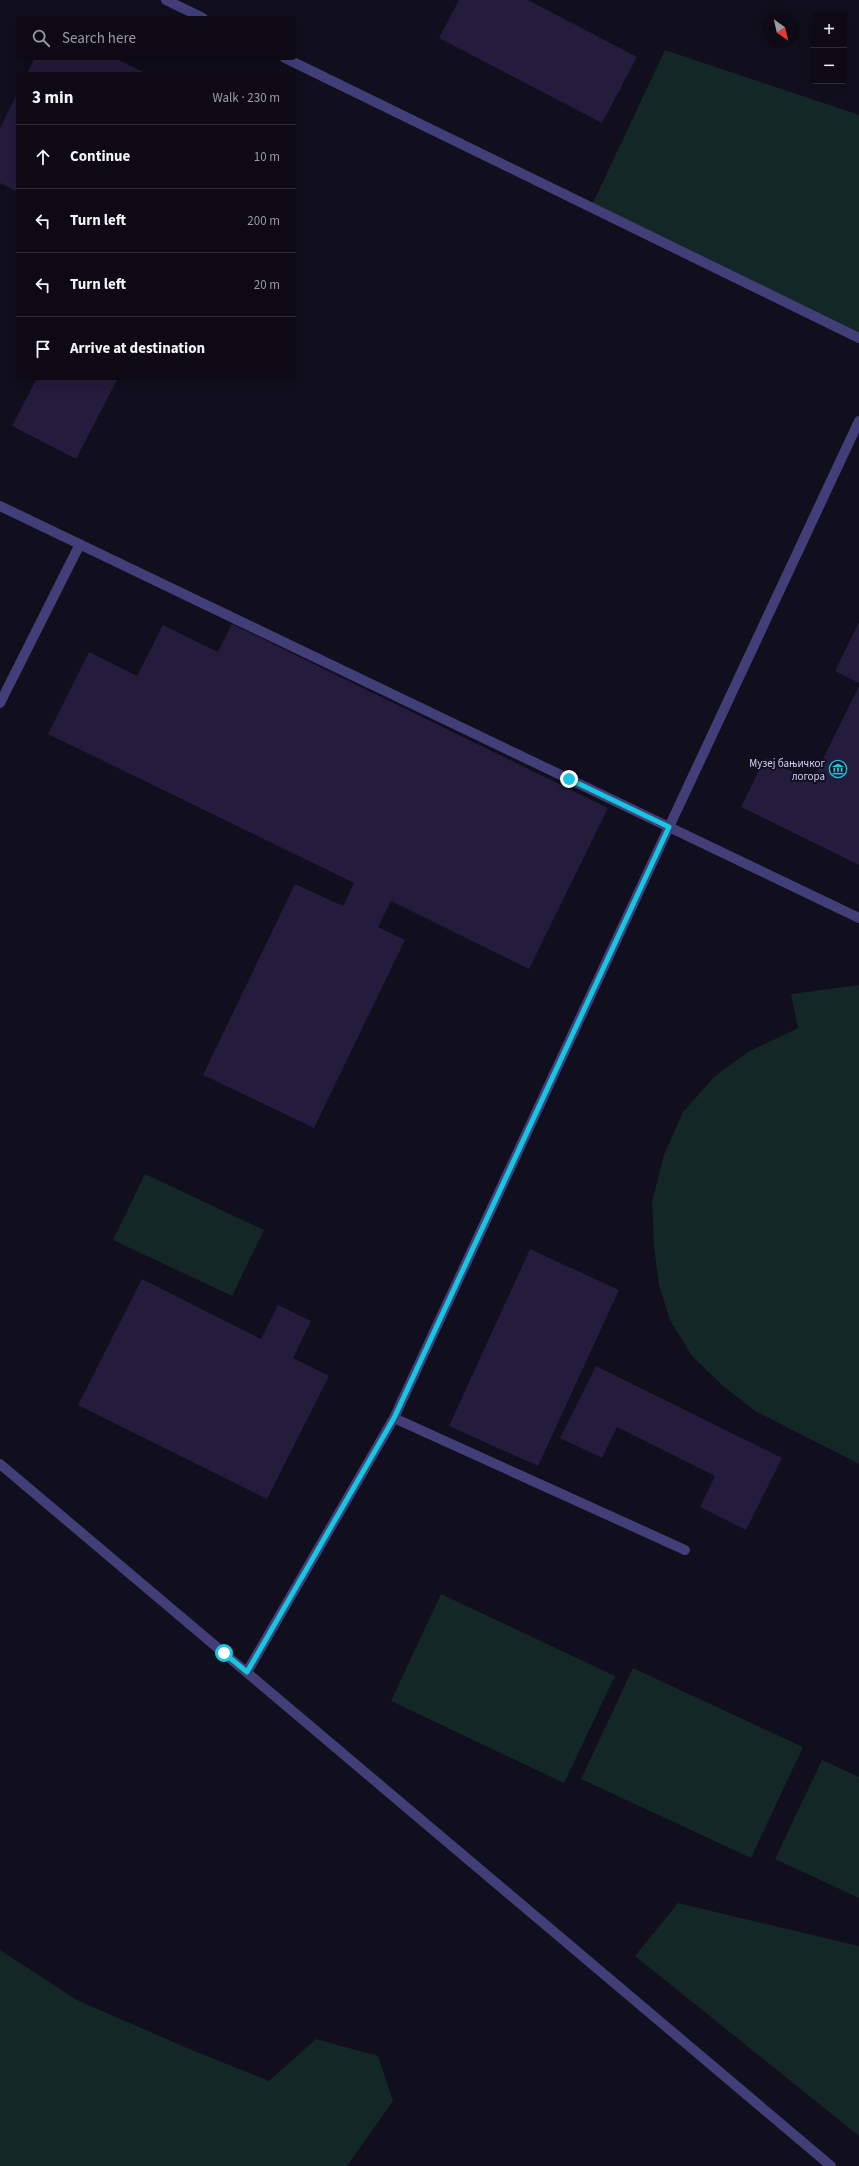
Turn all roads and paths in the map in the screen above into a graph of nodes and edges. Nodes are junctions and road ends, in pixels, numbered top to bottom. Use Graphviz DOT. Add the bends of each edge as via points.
graph roads {
  1 [pos="166,0"];
  2 [pos="199,16"];
  3 [pos="289,60"];
  4 [pos="859,338"];
  5 [pos="859,421"];
  6 [pos="0,506"];
  7 [pos="80,544"];
  8 [pos="0,703"];
  9 [pos="669,827"];
  10 [pos="859,918"];
  11 [pos="394,1418"];
  12 [pos="0,1464"];
  13 [pos="685,1550"];
  14 [pos="247,1672"];
  15 [pos="831,2166"];
  1 -- 2 [label="lane"];
  3 -- 4 [label="lane"];
  5 -- 9 [label="lane"];
  6 -- 7 [label="lane"];
  7 -- 8 [label="lane"];
  7 -- 9 [label="lane"];
  9 -- 10 [label="lane"];
  9 -- 11 [label="lane"];
  11 -- 13 [label="lane"];
  11 -- 14 [label="lane"];
  12 -- 14 [label="lane"];
  14 -- 15 [label="lane"];
}
